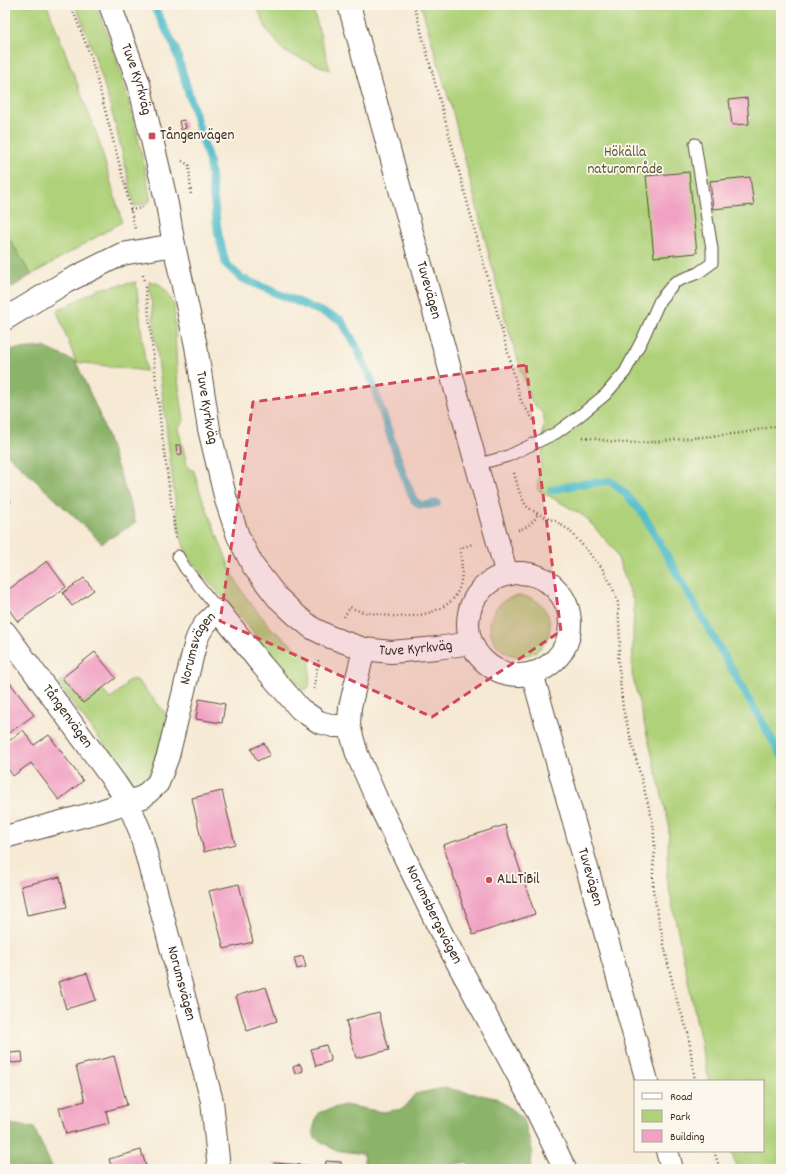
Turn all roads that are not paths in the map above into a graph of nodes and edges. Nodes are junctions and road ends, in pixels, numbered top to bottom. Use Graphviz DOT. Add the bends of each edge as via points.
graph roads {
  1 [pos="110,5"];
  2 [pos="349,5"];
  3 [pos="695,144"];
  4 [pos="174,245"];
  5 [pos="5,319"];
  6 [pos="476,465"];
  7 [pos="178,556"];
  8 [pos="507,575"];
  9 [pos="219,611"];
  10 [pos="5,632"];
  11 [pos="471,643"];
  12 [pos="364,649"];
  13 [pos="532,673"];
  14 [pos="349,726"];
  15 [pos="128,802"];
  16 [pos="5,837"];
  17 [pos="647,1080"];
  18 [pos="667,1152"];
  19 [pos="219,1169"];
  20 [pos="565,1169"];
  21 [pos="672,1169"];
  1 -- 4 [label="street, Tuve Kyrkväg" via="140,84"];
  2 -- 6 [label="street, Tuvevägen"];
  3 -- 6 [label="lane" via="712,263 698,273 675,282 660,300 625,372 604,395 556,432 508,456"];
  4 -- 5 [label="street" via="122,254 66,282"];
  4 -- 12 [label="street, Tuve Kyrkväg" via="196,346 209,429 226,500 238,536 253,566 277,597 296,615 312,628"];
  6 -- 8 [label="street, Tuvevägen"];
  7 -- 9 [label="lane"];
  8 -- 11 [label="street" via="485,586 471,606 468,618"];
  8 -- 13 [label="street" via="527,574 545,581 555,589 568,612 570,625 563,650 550,664"];
  9 -- 14 [label="street, Norumsvägen" via="300,709 319,722"];
  9 -- 15 [label="street, Norumsvägen" via="200,629 168,756 158,783 143,797"];
  10 -- 15 [label="street, Tångenvägen"];
  11 -- 12 [label="street, Tuve Kyrkväg" via="391,652"];
  11 -- 13 [label="street" via="477,654 496,670 507,674"];
  12 -- 14 [label="street, Norumsbergsvägen" via="350,707"];
  13 -- 17 [label="street, Tuvevägen"];
  14 -- 20 [label="street, Norumsbergsvägen" via="357,754 377,800 442,934 534,1105"];
  15 -- 16 [label="street, Norumsvägen"];
  15 -- 19 [label="street, Norumsvägen" via="140,831 212,1101"];
  18 -- 21 [label="street"];
}
